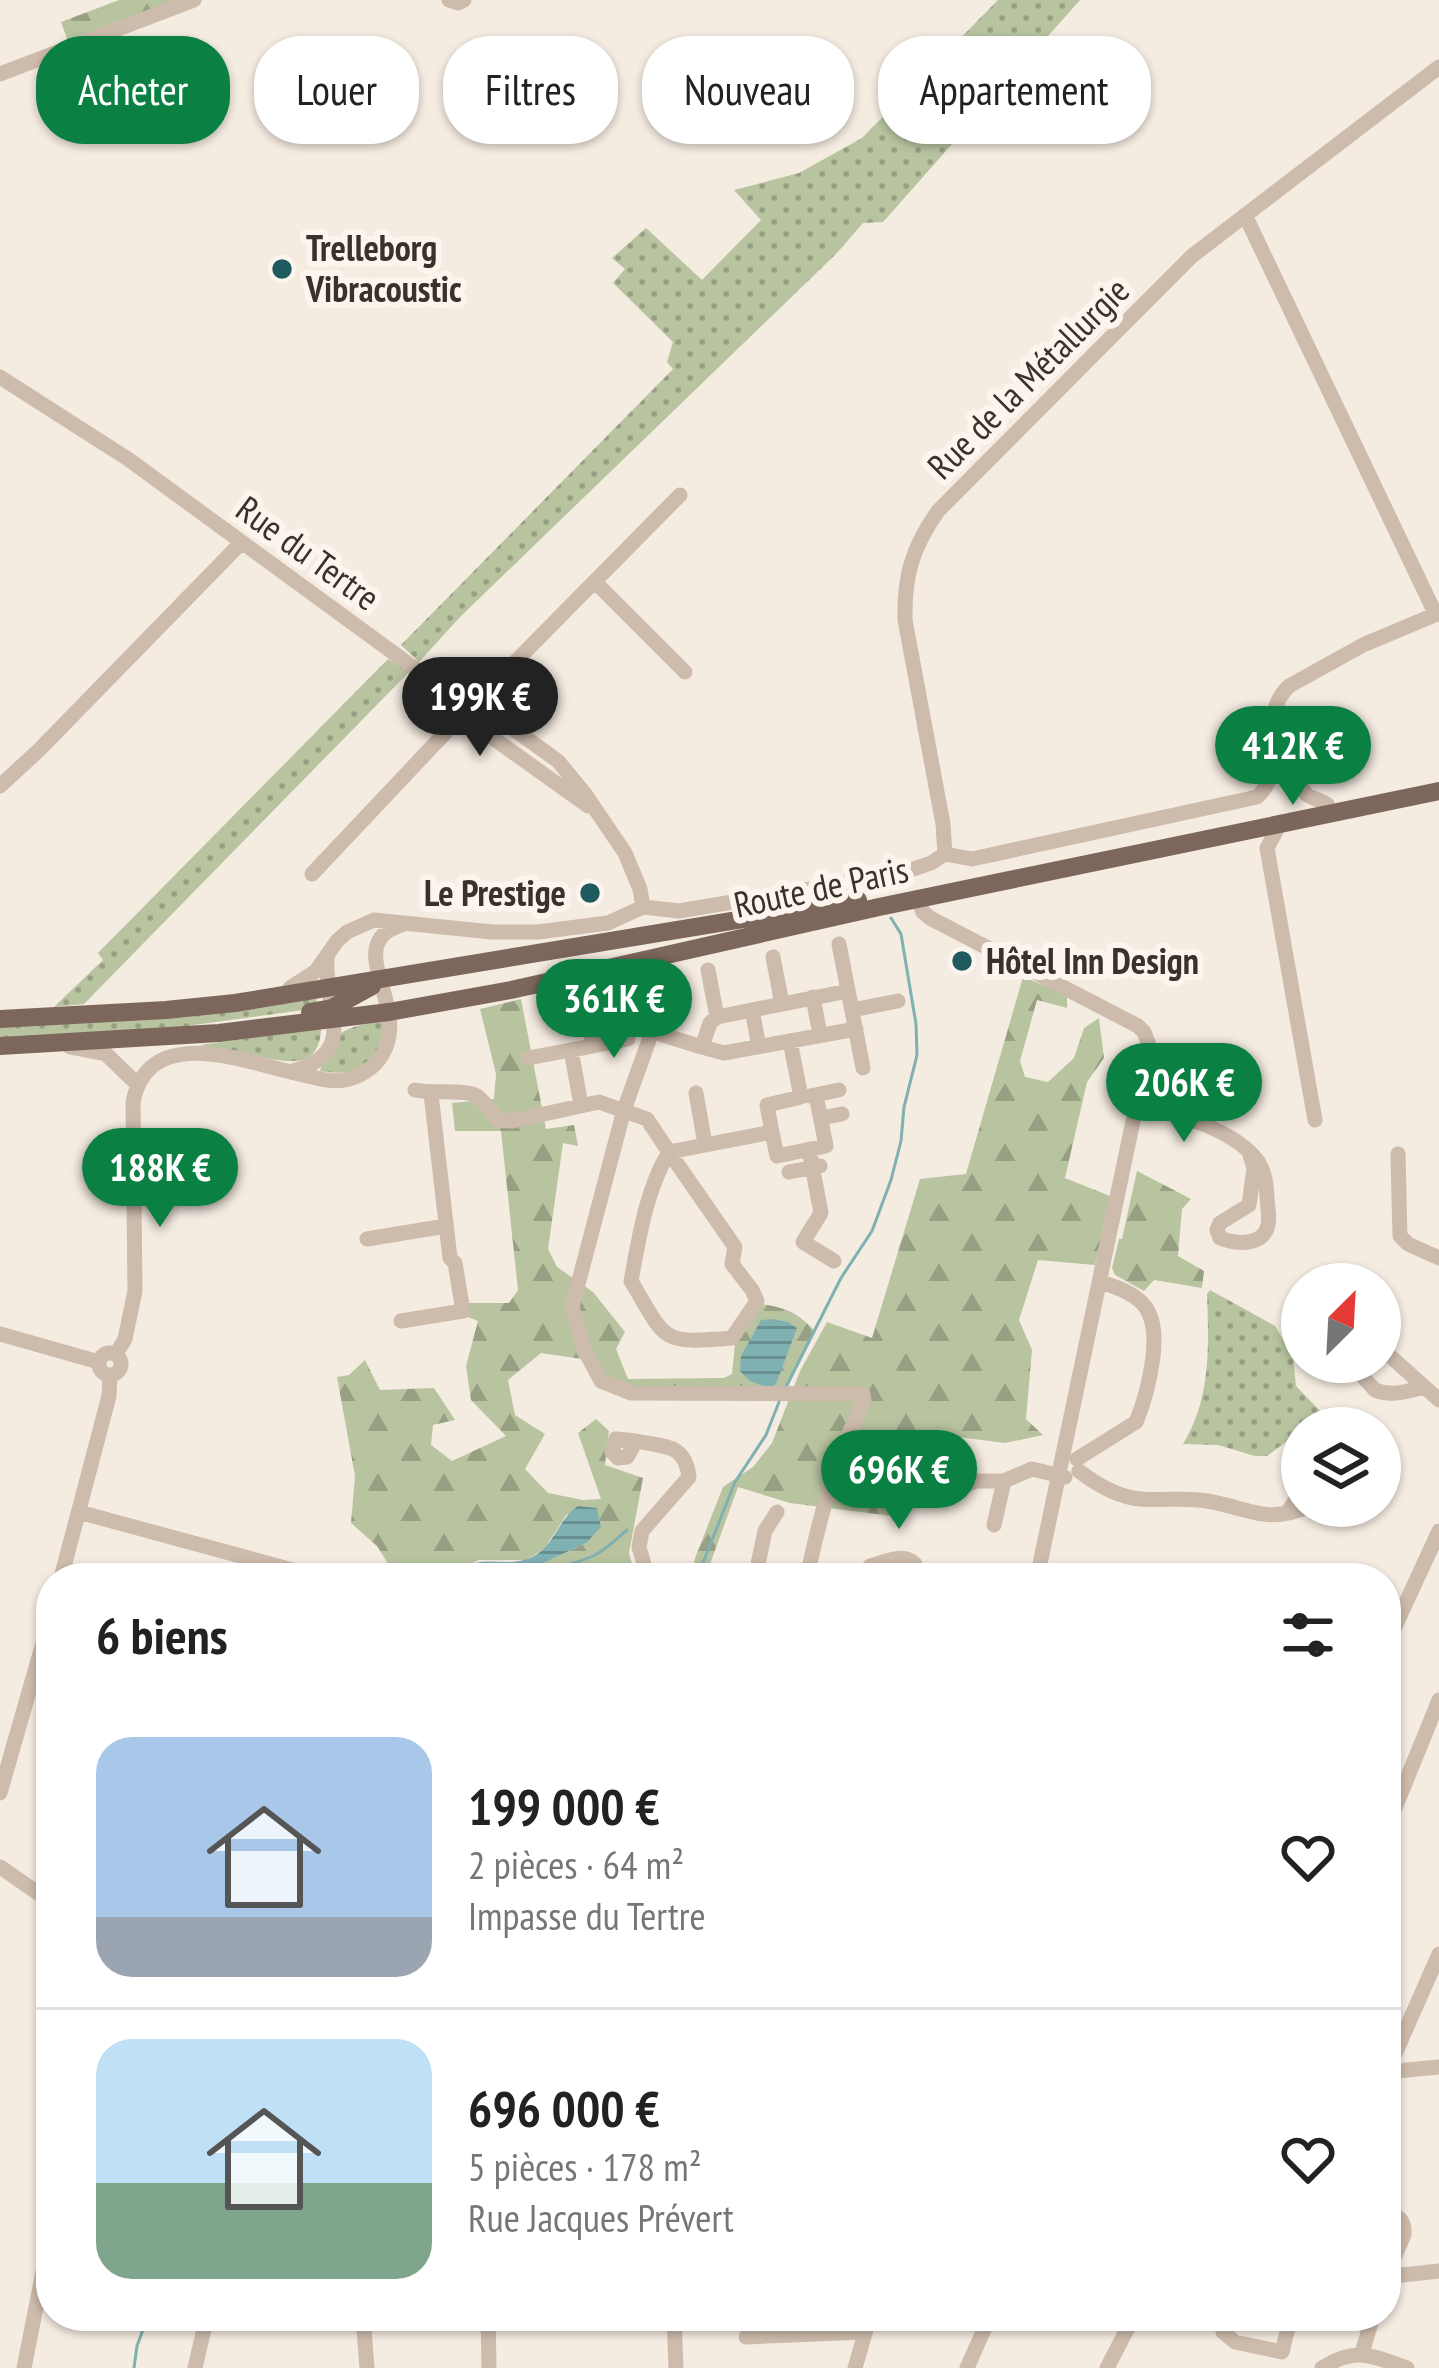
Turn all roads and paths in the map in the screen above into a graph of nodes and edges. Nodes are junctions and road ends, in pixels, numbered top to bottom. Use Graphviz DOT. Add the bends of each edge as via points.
graph roads {
  1 [pos="194,0"];
  2 [pos="449,0"];
  3 [pos="464,0"];
  4 [pos="1439,67"];
  5 [pos="0,74"];
  6 [pos="1245,215"];
  7 [pos="0,377"];
  8 [pos="680,495"];
  9 [pos="242,542"];
  10 [pos="596,583"];
  11 [pos="1438,614"];
  12 [pos="685,671"];
  13 [pos="469,709"];
  14 [pos="1294,716"];
  15 [pos="1296,773"];
  16 [pos="3,776"];
  17 [pos="1439,781"];
  18 [pos="1270,782"];
  19 [pos="1439,791"];
  20 [pos="1327,804"];
  21 [pos="1280,824"];
  22 [pos="1246,831"];
  23 [pos="1268,848"];
  24 [pos="945,854"];
  25 [pos="312,874"];
  26 [pos="918,899"];
  27 [pos="643,908"];
  28 [pos="406,923"];
  29 [pos="839,944"];
  30 [pos="666,955"];
  31 [pos="773,957"];
  32 [pos="327,958"];
  33 [pos="602,970"];
  34 [pos="708,970"];
  35 [pos="382,986"];
  36 [pos="848,991"];
  37 [pos="286,995"];
  38 [pos="813,997"];
  39 [pos="898,1001"];
  40 [pos="584,1003"];
  41 [pos="782,1004"];
  42 [pos="332,1005"];
  43 [pos="752,1010"];
  44 [pos="852,1010"];
  45 [pos="389,1012"];
  46 [pos="717,1017"];
  47 [pos="0,1019"];
  48 [pos="653,1029"];
  49 [pos="856,1029"];
  50 [pos="820,1035"];
  51 [pos="628,1039"];
  52 [pos="790,1041"];
  53 [pos="62,1043"];
  54 [pos="593,1046"];
  55 [pos="3,1047"];
  56 [pos="702,1047"];
  57 [pos="759,1047"];
  58 [pos="571,1050"];
  59 [pos="528,1058"];
  60 [pos="863,1068"];
  61 [pos="290,1072"];
  62 [pos="136,1084"];
  63 [pos="839,1090"];
  64 [pos="696,1093"];
  65 [pos="808,1096"];
  66 [pos="581,1105"];
  67 [pos="1138,1105"];
  68 [pos="624,1110"];
  69 [pos="842,1114"];
  70 [pos="820,1118"];
  71 [pos="1315,1120"];
  72 [pos="772,1132"];
  73 [pos="705,1144"];
  74 [pos="809,1149"];
  75 [pos="669,1152"];
  76 [pos="1249,1152"];
  77 [pos="1397,1154"];
  78 [pos="816,1167"];
  79 [pos="789,1172"];
  80 [pos="446,1226"];
  81 [pos="367,1239"];
  82 [pos="1439,1258"];
  83 [pos="834,1261"];
  84 [pos="1100,1282"];
  85 [pos="401,1321"];
  86 [pos="0,1334"];
  87 [pos="1401,1366"];
  88 [pos="104,1369"];
  89 [pos="1368,1383"];
  90 [pos="1424,1387"];
  91 [pos="1439,1400"];
  92 [pos="636,1441"];
  93 [pos="1073,1461"];
  94 [pos="1059,1476"];
  95 [pos="1004,1481"];
  96 [pos="962,1486"];
  97 [pos="80,1512"];
  98 [pos="777,1512"];
  99 [pos="1281,1515"];
  100 [pos="994,1525"];
  101 [pos="1439,1531"];
  102 [pos="65,1563"];
  103 [pos="267,1563"];
  104 [pos="644,1563"];
  105 [pos="758,1563"];
  106 [pos="810,1563"];
  107 [pos="880,1563"];
  108 [pos="914,1563"];
  109 [pos="1040,1563"];
  110 [pos="1401,1611"];
  111 [pos="36,1667"];
  112 [pos="1439,1700"];
  113 [pos="1420,1749"];
  114 [pos="1439,1757"];
  115 [pos="0,1793"];
  116 [pos="1401,1795"];
  117 [pos="0,1867"];
  118 [pos="36,1892"];
  119 [pos="1439,1954"];
  120 [pos="1401,2039"];
  121 [pos="1439,2067"];
  122 [pos="1401,2071"];
  123 [pos="1439,2271"];
  124 [pos="1401,2275"];
  125 [pos="36,2310"];
  126 [pos="204,2331"];
  127 [pos="364,2331"];
  128 [pos="488,2331"];
  129 [pos="675,2331"];
  130 [pos="802,2331"];
  131 [pos="866,2331"];
  132 [pos="983,2331"];
  133 [pos="1126,2331"];
  134 [pos="1288,2331"];
  135 [pos="1369,2331"];
  136 [pos="1223,2332"];
  137 [pos="746,2337"];
  138 [pos="1362,2353"];
  139 [pos="25,2368"];
  140 [pos="195,2368"];
  141 [pos="367,2368"];
  142 [pos="489,2368"];
  143 [pos="676,2368"];
  144 [pos="855,2368"];
  145 [pos="967,2368"];
  146 [pos="1107,2368"];
  147 [pos="1322,2368"];
  148 [pos="1407,2368"];
  1 -- 5 [label="street"];
  2 -- 3 [label="street"];
  4 -- 6 [label="street, Rue de la Métallurgie"];
  6 -- 11 [label="street"];
  6 -- 24 [label="street, Rue de la Métallurgie" via="1192,256 938,511 914,553 905,620"];
  7 -- 9 [label="street, Rue du Tertre"];
  8 -- 10 [label="street"];
  9 -- 13 [label="street, Rue du Tertre"];
  9 -- 16 [label="street"];
  10 -- 12 [label="street"];
  10 -- 13 [label="street"];
  11 -- 18 [label="street" via="1281,693"];
  13 -- 25 [label="street"];
  13 -- 27 [label="street, Rue du Tertre" via="596,810 628,860"];
  14 -- 15 [label="street"];
  15 -- 18 [label="street" via="1286,783"];
  15 -- 20 [label="street" via="1303,791"];
  17 -- 20 [label="main road, Route de Paris"];
  18 -- 24 [label="street" via="1240,801 973,859"];
  19 -- 21 [label="main road, Route de Paris"];
  20 -- 35 [label="main road, Route de Paris"];
  21 -- 22 [label="main road, Route de Paris"];
  21 -- 23 [label="street"];
  22 -- 23 [label="street"];
  22 -- 26 [label="main road, Route de Paris"];
  23 -- 71 [label="street"];
  24 -- 27 [label="street" via="899,874 680,911"];
  26 -- 30 [label="main road, Route de Paris"];
  26 -- 67 [label="street" via="930,918 1138,1026 1149,1045"];
  27 -- 28 [label="street" via="608,923 538,932"];
  28 -- 32 [label="street" via="360,925"];
  28 -- 35 [label="street" via="379,940"];
  29 -- 36 [label="street"];
  30 -- 33 [label="main road, Route de Paris"];
  30 -- 48 [label="street"];
  31 -- 41 [label="street"];
  32 -- 37 [label="street"];
  32 -- 42 [label="street"];
  33 -- 45 [label="main road, Route de Paris"];
  33 -- 48 [label="street" via="636,984"];
  34 -- 46 [label="street"];
  35 -- 42 [label="main road, Route de Paris"];
  35 -- 42 [label="main road"];
  35 -- 45 [label="street"];
  36 -- 38 [label="street"];
  36 -- 44 [label="street"];
  37 -- 42 [label="main road, Route de Paris"];
  37 -- 47 [label="main road, Route de Paris"];
  38 -- 41 [label="street"];
  38 -- 50 [label="street"];
  39 -- 44 [label="street"];
  40 -- 54 [label="street"];
  41 -- 43 [label="street"];
  42 -- 45 [label="main road, Route de Paris"];
  42 -- 53 [label="main road, Route de Paris" via="219,1033"];
  42 -- 61 [label="street" via="325,1055"];
  43 -- 46 [label="street"];
  43 -- 57 [label="street"];
  44 -- 49 [label="street"];
  45 -- 61 [label="street" via="387,1046 361,1075 332,1081"];
  46 -- 56 [label="street"];
  48 -- 56 [label="street"];
  48 -- 68 [label="street"];
  49 -- 50 [label="street"];
  49 -- 60 [label="street"];
  50 -- 52 [label="street"];
  51 -- 54 [label="street"];
  52 -- 57 [label="street"];
  52 -- 65 [label="street"];
  53 -- 55 [label="main road, Route de Paris"];
  53 -- 62 [label="street" via="106,1054"];
  54 -- 58 [label="street"];
  56 -- 57 [label="street" via="724,1054"];
  58 -- 59 [label="street"];
  58 -- 66 [label="street"];
  61 -- 62 [label="street" via="203,1052 174,1054"];
  62 -- 88 [label="street" via="135,1292 125,1339 116,1354 105,1354"];
  63 -- 65 [label="street"];
  64 -- 73 [label="street"];
  65 -- 70 [label="street"];
  65 -- 72 [label="street" via="767,1105"];
  66 -- 68 [label="street"];
  66 -- 80 [label="street" via="498,1120 472,1092 423,1092"];
  67 -- 76 [label="street" via="1215,1130"];
  67 -- 84 [label="street"];
  68 -- 75 [label="street" via="647,1119"];
  68 -- 106 [label="street" via="572,1307 585,1351 601,1381 631,1393 863,1394"];
  69 -- 70 [label="street"];
  70 -- 74 [label="street" via="826,1146"];
  72 -- 73 [label="street"];
  72 -- 74 [label="street" via="777,1156"];
  73 -- 75 [label="street"];
  74 -- 78 [label="street"];
  75 -- 75 [label="street" via="735,1247 732,1264 757,1301 732,1338 669,1338 632,1281 652,1188"];
  76 -- 76 [label="street" via="1265,1174 1268,1226 1249,1243 1231,1242 1217,1230 1250,1204"];
  77 -- 82 [label="street" via="1400,1236"];
  78 -- 79 [label="street"];
  78 -- 83 [label="street" via="821,1213 803,1242"];
  80 -- 81 [label="street"];
  80 -- 85 [label="street" via="463,1311"];
  84 -- 93 [label="street"];
  84 -- 93 [label="street" via="1131,1293 1150,1312 1151,1371 1136,1422"];
  86 -- 88 [label="street"];
  87 -- 90 [label="street"];
  88 -- 97 [label="street" via="110,1396"];
  89 -- 90 [label="street" via="1381,1393"];
  90 -- 91 [label="street"];
  92 -- 104 [label="street" via="677,1450 689,1477 642,1531"];
  93 -- 94 [label="street"];
  93 -- 94 [label="street" via="1067,1478"];
  93 -- 99 [label="street" via="1129,1497"];
  94 -- 95 [label="street" via="1032,1469"];
  94 -- 109 [label="street"];
  95 -- 96 [label="street"];
  95 -- 100 [label="street"];
  97 -- 102 [label="street"];
  97 -- 103 [label="street"];
  98 -- 105 [label="street"];
  101 -- 110 [label="street"];
  107 -- 108 [label="street"];
  111 -- 115 [label="street"];
  112 -- 113 [label="street"];
  113 -- 114 [label="street"];
  113 -- 116 [label="street"];
  117 -- 118 [label="street"];
  119 -- 120 [label="street"];
  121 -- 122 [label="street"];
  123 -- 124 [label="street"];
  125 -- 139 [label="street"];
  126 -- 140 [label="street"];
  127 -- 141 [label="street"];
  128 -- 142 [label="street"];
  129 -- 143 [label="street"];
  130 -- 137 [label="street"];
  131 -- 144 [label="street"];
  132 -- 145 [label="street"];
  133 -- 146 [label="street"];
  134 -- 136 [label="street" via="1282,2352"];
  135 -- 138 [label="street"];
  138 -- 147 [label="street"];
  138 -- 148 [label="street"];
}
